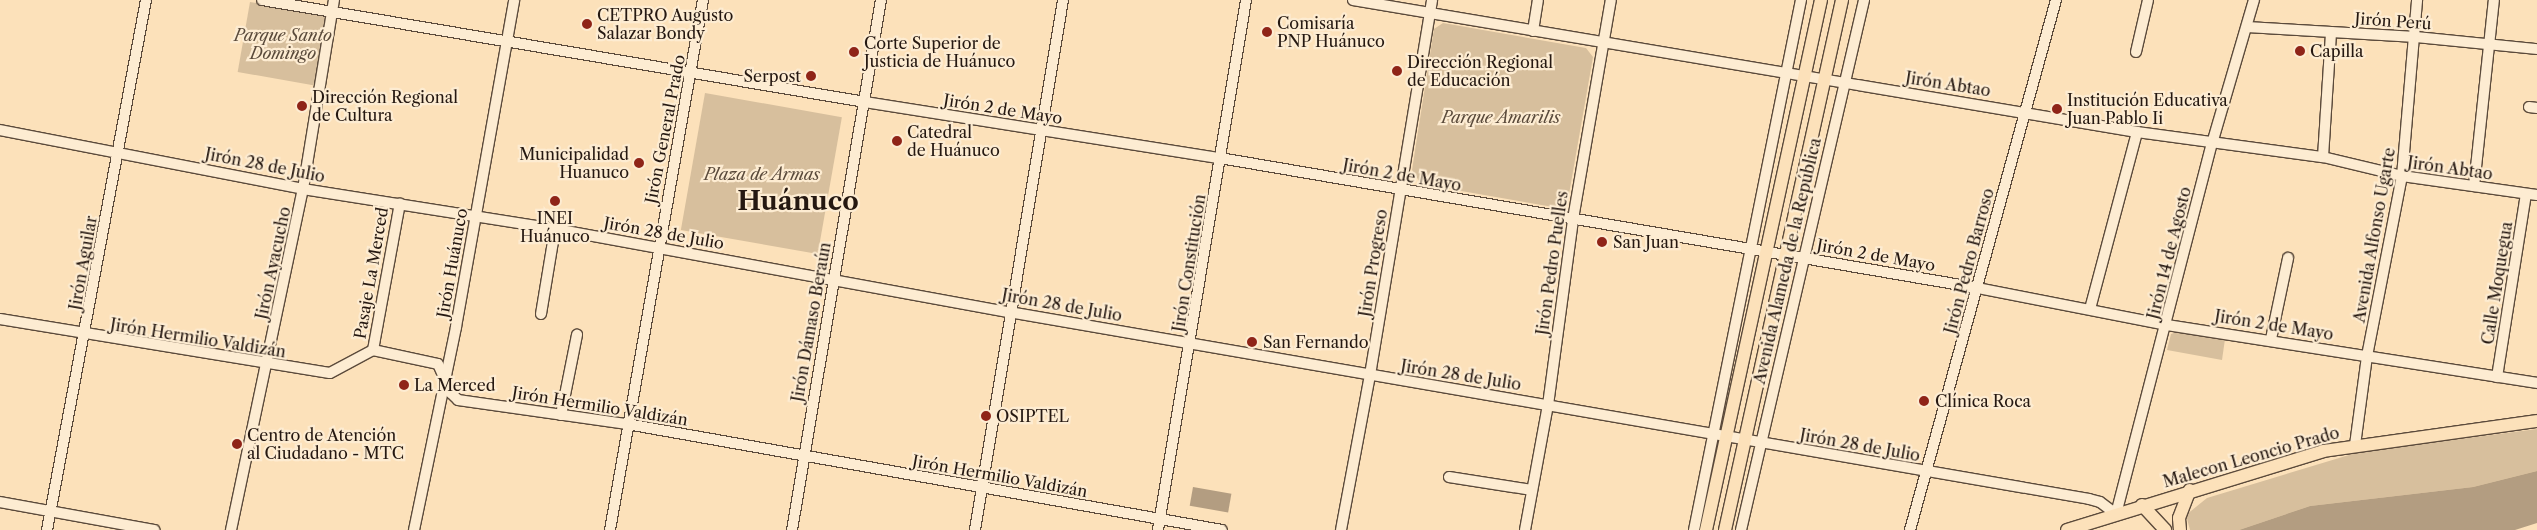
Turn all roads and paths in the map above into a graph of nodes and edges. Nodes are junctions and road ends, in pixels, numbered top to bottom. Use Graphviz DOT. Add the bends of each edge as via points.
graph roads {
  1 [pos="146,0"];
  2 [pos="262,0"];
  3 [pos="334,0"];
  4 [pos="514,0"];
  5 [pos="703,0"];
  6 [pos="881,0"];
  7 [pos="1063,0"];
  8 [pos="1246,0"];
  9 [pos="1353,0"];
  10 [pos="1432,0"];
  11 [pos="1538,0"];
  12 [pos="1611,0"];
  13 [pos="1801,0"];
  14 [pos="1821,0"];
  15 [pos="1842,0"];
  16 [pos="1864,0"];
  17 [pos="2056,0"];
  18 [pos="2148,0"];
  19 [pos="2254,0"];
  20 [pos="2417,0"];
  21 [pos="2494,0"];
  22 [pos="332,12"];
  23 [pos="1429,14"];
  24 [pos="2247,27"];
  25 [pos="1533,31"];
  26 [pos="2331,32"];
  27 [pos="2416,37"];
  28 [pos="506,41"];
  29 [pos="1604,42"];
  30 [pos="2490,44"];
  31 [pos="2537,49"];
  32 [pos="2136,52"];
  33 [pos="692,72"];
  34 [pos="1786,72"];
  35 [pos="1805,75"];
  36 [pos="1825,78"];
  37 [pos="1845,82"];
  38 [pos="865,102"];
  39 [pos="2023,111"];
  40 [pos="0,130"];
  41 [pos="1042,130"];
  42 [pos="2137,132"];
  43 [pos="2213,140"];
  44 [pos="118,152"];
  45 [pos="2323,157"];
  46 [pos="1220,158"];
  47 [pos="2402,176"];
  48 [pos="2474,186"];
  49 [pos="304,188"];
  50 [pos="1399,189"];
  51 [pos="2526,194"];
  52 [pos="2537,195"];
  53 [pos="400,202"];
  54 [pos="476,216"];
  55 [pos="1572,219"];
  56 [pos="555,229"];
  57 [pos="658,247"];
  58 [pos="1750,249"];
  59 [pos="1768,252"];
  60 [pos="1786,255"];
  61 [pos="1805,258"];
  62 [pos="2288,258"];
  63 [pos="834,277"];
  64 [pos="1978,288"];
  65 [pos="2090,309"];
  66 [pos="1009,312"];
  67 [pos="541,314"];
  68 [pos="0,319"];
  69 [pos="2167,324"];
  70 [pos="85,335"];
  71 [pos="576,335"];
  72 [pos="2271,339"];
  73 [pos="1191,343"];
  74 [pos="372,350"];
  75 [pos="2366,356"];
  76 [pos="267,364"];
  77 [pos="1370,375"];
  78 [pos="444,377"];
  79 [pos="2497,377"];
  80 [pos="2537,383"];
  81 [pos="1548,404"];
  82 [pos="560,415"];
  83 [pos="2537,422"];
  84 [pos="627,424"];
  85 [pos="1712,434"];
  86 [pos="1728,437"];
  87 [pos="1746,440"];
  88 [pos="1762,443"];
  89 [pos="2355,445"];
  90 [pos="804,455"];
  91 [pos="1926,472"];
  92 [pos="1449,477"];
  93 [pos="982,488"];
  94 [pos="1532,490"];
  95 [pos="2190,490"];
  96 [pos="0,502"];
  97 [pos="2142,505"];
  98 [pos="50,510"];
  99 [pos="2116,514"];
  100 [pos="1160,519"];
  101 [pos="2179,529"];
  102 [pos="47,530"];
  103 [pos="154,530"];
  104 [pos="231,530"];
  105 [pos="414,530"];
  106 [pos="610,530"];
  107 [pos="792,530"];
  108 [pos="975,530"];
  109 [pos="1158,530"];
  110 [pos="1222,530"];
  111 [pos="1341,530"];
  112 [pos="1525,530"];
  113 [pos="1694,530"];
  114 [pos="1706,530"];
  115 [pos="1725,530"];
  116 [pos="1742,530"];
  117 [pos="1910,530"];
  118 [pos="2067,530"];
  119 [pos="2165,530"];
  1 -- 44 [label="street, Jirón Aguilar"];
  2 -- 22 [label="street, Jirón 2 de Mayo"];
  3 -- 22 [label="street, Jirón Ayacucho"];
  4 -- 28 [label="street, Jirón Huánuco"];
  5 -- 33 [label="street, Jirón General Prado"];
  6 -- 38 [label="street, Jirón Dámaso Beraún"];
  7 -- 41 [label="street"];
  8 -- 46 [label="street, Jirón Constitución"];
  9 -- 23 [label="street, Jirón Abtao"];
  10 -- 23 [label="street, Jirón Progreso"];
  11 -- 25 [label="street"];
  12 -- 29 [label="street, Jirón Pedro Puelles"];
  13 -- 34 [label="street"];
  14 -- 35 [label="main road, Avenida Alameda de la República"];
  15 -- 36 [label="main road, Avenida Alameda de la República"];
  16 -- 37 [label="street, Avenida Alameda de la República"];
  17 -- 39 [label="street, Jirón Pedro Barroso"];
  18 -- 32 [label="street"];
  19 -- 24 [label="street, Jirón 14 de Agosto"];
  20 -- 27 [label="street, Avenida Alfonso Ugarte"];
  21 -- 30 [label="street"];
  22 -- 28 [label="street, Jirón 2 de Mayo"];
  22 -- 49 [label="street, Jirón Ayacucho"];
  23 -- 25 [label="street, Jirón Abtao"];
  23 -- 50 [label="street, Jirón Progreso"];
  24 -- 26 [label="street, Jirón Perú"];
  24 -- 43 [label="street, Jirón 14 de Agosto"];
  25 -- 29 [label="street, Jirón Abtao"];
  26 -- 27 [label="street, Jirón Perú"];
  26 -- 45 [label="street"];
  27 -- 30 [label="street, Jirón Perú"];
  27 -- 47 [label="street, Avenida Alfonso Ugarte"];
  28 -- 33 [label="street, Jirón 2 de Mayo"];
  28 -- 54 [label="street, Jirón Huánuco"];
  29 -- 34 [label="street, Jirón Abtao"];
  29 -- 55 [label="street, Jirón Pedro Puelles"];
  30 -- 31 [label="street, Jirón Perú"];
  30 -- 48 [label="street"];
  33 -- 38 [label="street, Jirón 2 de Mayo"];
  33 -- 57 [label="street, Jirón General Prado"];
  34 -- 35 [label="street, Jirón Abtao"];
  34 -- 58 [label="street"];
  35 -- 36 [label="street, Jirón Abtao"];
  35 -- 59 [label="main road, Avenida Alameda de la República"];
  36 -- 37 [label="street, Jirón Abtao"];
  36 -- 60 [label="main road, Avenida Alameda de la República"];
  37 -- 39 [label="street, Jirón Abtao"];
  37 -- 61 [label="street, Avenida Alameda de la República"];
  38 -- 41 [label="street, Jirón 2 de Mayo"];
  38 -- 63 [label="street, Jirón Dámaso Beraún"];
  39 -- 42 [label="street, Jirón Abtao"];
  39 -- 64 [label="street, Jirón Pedro Barroso"];
  40 -- 44 [label="street, Jirón 28 de Julio"];
  41 -- 46 [label="street, Jirón 2 de Mayo"];
  41 -- 66 [label="street"];
  42 -- 43 [label="street, Jirón Abtao"];
  42 -- 65 [label="street"];
  43 -- 45 [label="street, Jirón Abtao"];
  43 -- 69 [label="street, Jirón 14 de Agosto"];
  44 -- 49 [label="street, Jirón 28 de Julio"];
  44 -- 70 [label="street, Jirón Aguilar"];
  45 -- 47 [label="street, Jirón Abtao"];
  46 -- 50 [label="street, Jirón 2 de Mayo"];
  46 -- 73 [label="street, Jirón Constitución"];
  47 -- 48 [label="street, Jirón Abtao"];
  47 -- 75 [label="street, Avenida Alfonso Ugarte"];
  48 -- 51 [label="street, Jirón Abtao"];
  49 -- 53 [label="street, Jirón 28 de Julio"];
  49 -- 76 [label="street, Jirón Ayacucho"];
  50 -- 55 [label="street, Jirón 2 de Mayo"];
  50 -- 77 [label="street, Jirón Progreso"];
  51 -- 52 [label="street, Jirón Abtao"];
  51 -- 79 [label="street, Calle Moquegua"];
  53 -- 54 [label="street, Jirón 28 de Julio"];
  53 -- 74 [label="street, Pasaje La Merced"];
  54 -- 56 [label="street, Jirón 28 de Julio"];
  54 -- 78 [label="street, Jirón Huánuco"];
  55 -- 58 [label="street, Jirón 2 de Mayo"];
  55 -- 81 [label="street, Jirón Pedro Puelles"];
  56 -- 57 [label="street, Jirón 28 de Julio"];
  56 -- 67 [label="street"];
  57 -- 63 [label="street, Jirón 28 de Julio"];
  57 -- 84 [label="street, Jirón General Prado"];
  58 -- 59 [label="street, Jirón 2 de Mayo"];
  58 -- 85 [label="street"];
  59 -- 60 [label="street, Jirón 2 de Mayo"];
  59 -- 86 [label="main road, Avenida Alameda de la República"];
  60 -- 61 [label="street, Jirón 2 de Mayo"];
  60 -- 87 [label="main road, Avenida Alameda de la República"];
  61 -- 64 [label="street, Jirón 2 de Mayo"];
  61 -- 88 [label="street, Avenida Alameda de la República"];
  62 -- 72 [label="street"];
  63 -- 66 [label="street, Jirón 28 de Julio"];
  63 -- 90 [label="street, Jirón Dámaso Beraún"];
  64 -- 65 [label="street, Jirón 2 de Mayo"];
  64 -- 91 [label="street, Jirón Pedro Barroso"];
  65 -- 69 [label="street, Jirón 2 de Mayo"];
  66 -- 73 [label="street, Jirón 28 de Julio"];
  66 -- 93 [label="street"];
  68 -- 70 [label="street, Jirón Hermilio Valdizán"];
  69 -- 72 [label="street, Jirón 2 de Mayo"];
  69 -- 99 [label="street, Jirón 14 de Agosto"];
  70 -- 76 [label="street, Jirón Hermilio Valdizán"];
  70 -- 98 [label="street, Jirón Aguilar"];
  71 -- 82 [label="street"];
  72 -- 75 [label="street, Jirón 2 de Mayo"];
  73 -- 77 [label="street, Jirón 28 de Julio"];
  73 -- 100 [label="street, Jirón Constitución"];
  74 -- 76 [label="street, Jirón Hermilio Valdizán" via="330,373"];
  74 -- 78 [label="street, Jirón Hermilio Valdizán" via="438,364"];
  75 -- 79 [label="street, Jirón 2 de Mayo"];
  75 -- 89 [label="street, Avenida Alfonso Ugarte"];
  76 -- 104 [label="street, Jirón Ayacucho"];
  77 -- 81 [label="street, Jirón 28 de Julio"];
  77 -- 111 [label="street, Jirón Progreso"];
  78 -- 82 [label="street, Jirón Hermilio Valdizán" via="458,400"];
  78 -- 105 [label="street, Jirón Huánuco"];
  79 -- 80 [label="street, Jirón 2 de Mayo"];
  81 -- 85 [label="street, Jirón 28 de Julio"];
  81 -- 94 [label="street, Jirón Pedro Puelles"];
  82 -- 84 [label="street, Jirón Hermilio Valdizán"];
  83 -- 89 [label="main road, Malecon Leoncio Prado"];
  84 -- 90 [label="street, Jirón Hermilio Valdizán"];
  84 -- 106 [label="street, Jirón General Prado"];
  85 -- 86 [label="street, Jirón 28 de Julio"];
  85 -- 113 [label="street"];
  86 -- 87 [label="street, Jirón 28 de Julio"];
  86 -- 114 [label="main road, Avenida Alameda de la República"];
  87 -- 88 [label="street, Jirón 28 de Julio"];
  87 -- 115 [label="main road, Avenida Alameda de la República"];
  88 -- 91 [label="street, Jirón 28 de Julio"];
  88 -- 116 [label="street, Avenida Alameda de la República"];
  89 -- 95 [label="main road, Malecon Leoncio Prado" via="2324,450"];
  90 -- 93 [label="street, Jirón Hermilio Valdizán"];
  90 -- 107 [label="street, Jirón Dámaso Beraún"];
  91 -- 99 [label="street, Jirón 28 de Julio" via="2089,499 2100,502"];
  91 -- 117 [label="street, Jirón Pedro Barroso"];
  92 -- 94 [label="street"];
  93 -- 100 [label="street, Jirón Hermilio Valdizán"];
  93 -- 108 [label="street"];
  94 -- 112 [label="street, Jirón Pedro Puelles"];
  95 -- 97 [label="main road, Malecon Leoncio Prado"];
  95 -- 101 [label="main road"];
  96 -- 98 [label="street"];
  97 -- 99 [label="main road, Malecon Leoncio Prado"];
  97 -- 119 [label="main road"];
  98 -- 102 [label="street, Jirón Aguilar"];
  98 -- 103 [label="street"];
  99 -- 118 [label="main road, Malecon Leoncio Prado"];
  100 -- 109 [label="street, Jirón Constitución"];
  100 -- 110 [label="street, Jirón Hermilio Valdizán"];
}
